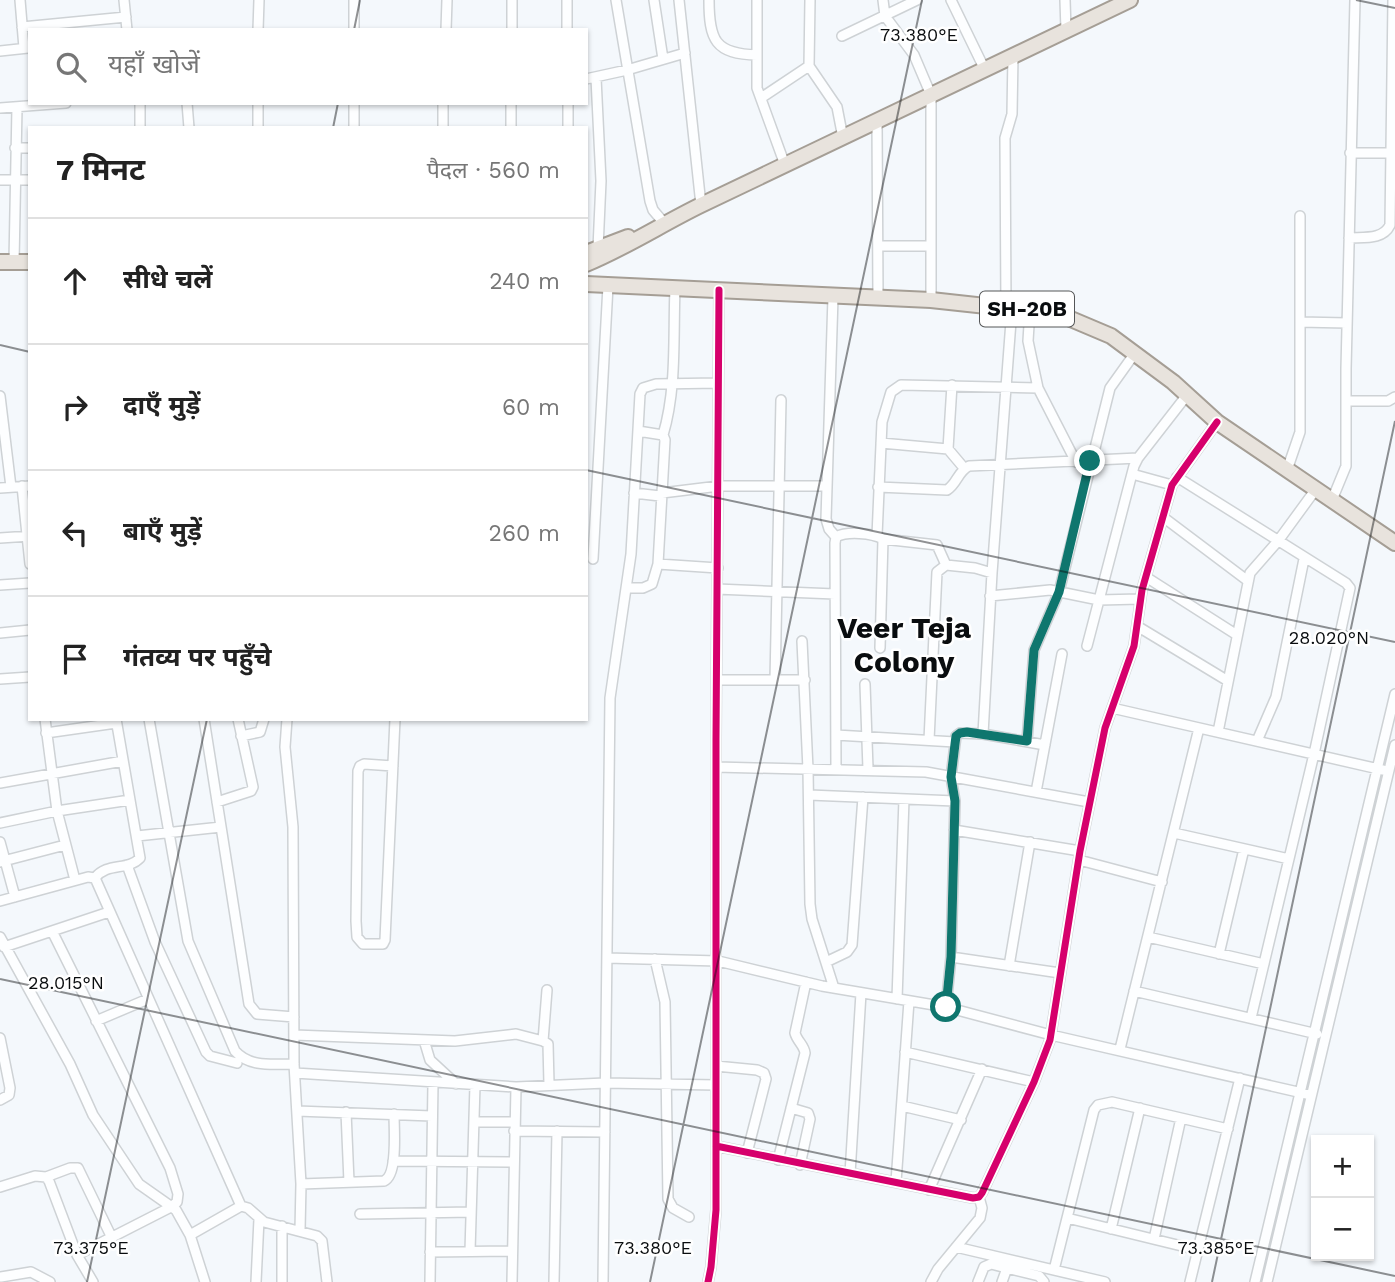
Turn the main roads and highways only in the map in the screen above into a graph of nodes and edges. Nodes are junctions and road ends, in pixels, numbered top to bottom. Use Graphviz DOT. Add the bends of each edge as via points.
graph roads {
  1 [pos="1130,0"];
  2 [pos="659,226"];
  3 [pos="592,250"];
  4 [pos="7,262"];
  5 [pos="28,262"];
  6 [pos="588,263"];
  7 [pos="0,271"];
  8 [pos="28,271"];
  9 [pos="588,284"];
  10 [pos="1395,543"];
  1 -- 2 [label="main road"];
  2 -- 3 [label="main road"];
  2 -- 6 [label="main road"];
  4 -- 5 [label="main road"];
  7 -- 8 [label="main road"];
  9 -- 10 [label="main road, SH-20B" via="930,300 1059,314 1103,331 1217,422"];
}
